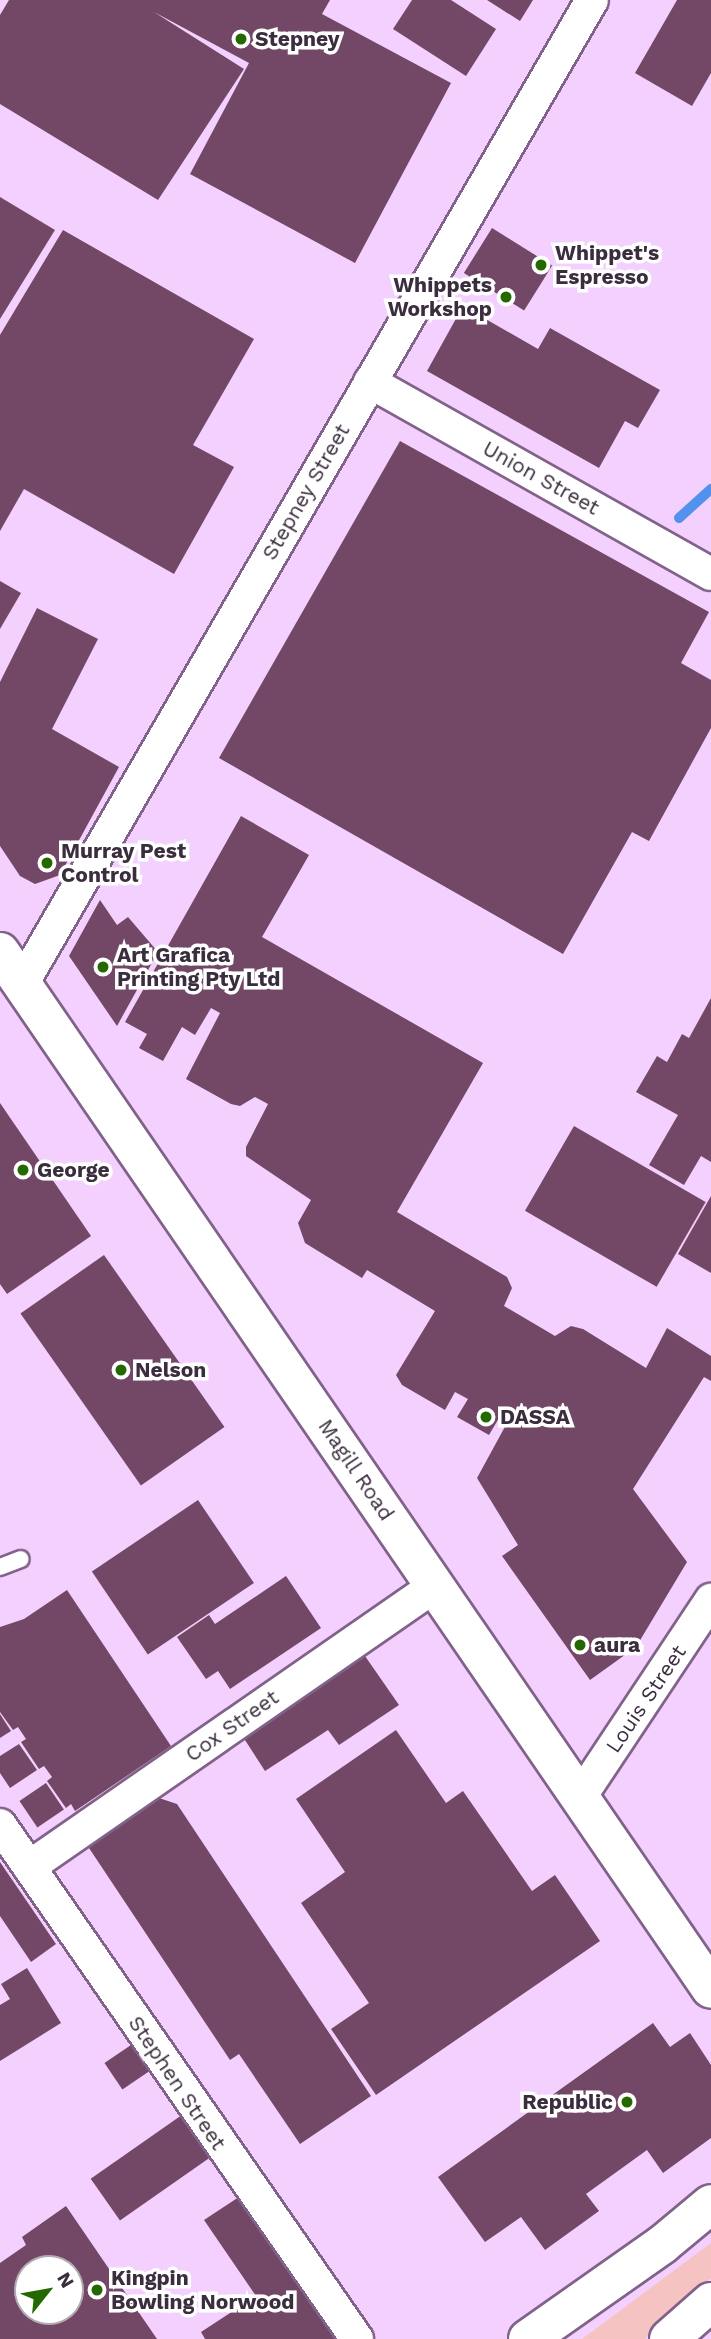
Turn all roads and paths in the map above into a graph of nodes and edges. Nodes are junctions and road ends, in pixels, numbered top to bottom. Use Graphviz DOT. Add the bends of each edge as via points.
graph roads {
  1 [pos="592,0"];
  2 [pos="370,382"];
  3 [pos="711,574"];
  4 [pos="0,952"];
  5 [pos="22,984"];
  6 [pos="21,1559"];
  7 [pos="0,1567"];
  8 [pos="435,1586"];
  9 [pos="711,1600"];
  10 [pos="580,1797"];
  11 [pos="0,1825"];
  12 [pos="29,1867"];
  13 [pos="708,1981"];
  14 [pos="711,2204"];
  15 [pos="711,2302"];
  16 [pos="357,2339"];
  17 [pos="528,2339"];
  18 [pos="669,2339"];
  1 -- 2 [label="street, Stepney Street"];
  2 -- 3 [label="street, Union Street"];
  2 -- 5 [label="street, Stepney Street"];
  4 -- 5 [label="main road, Magill Road"];
  5 -- 8 [label="main road, Magill Road"];
  6 -- 7 [label="lane"];
  8 -- 10 [label="main road, Magill Road"];
  8 -- 12 [label="street, Cox Street"];
  9 -- 10 [label="street, Louis Street"];
  10 -- 13 [label="main road, Magill Road"];
  11 -- 12 [label="street, Stephen Street"];
  12 -- 16 [label="street, Stephen Street"];
  14 -- 17 [label="main road" via="663,2244"];
  15 -- 18 [label="main road"];
}
